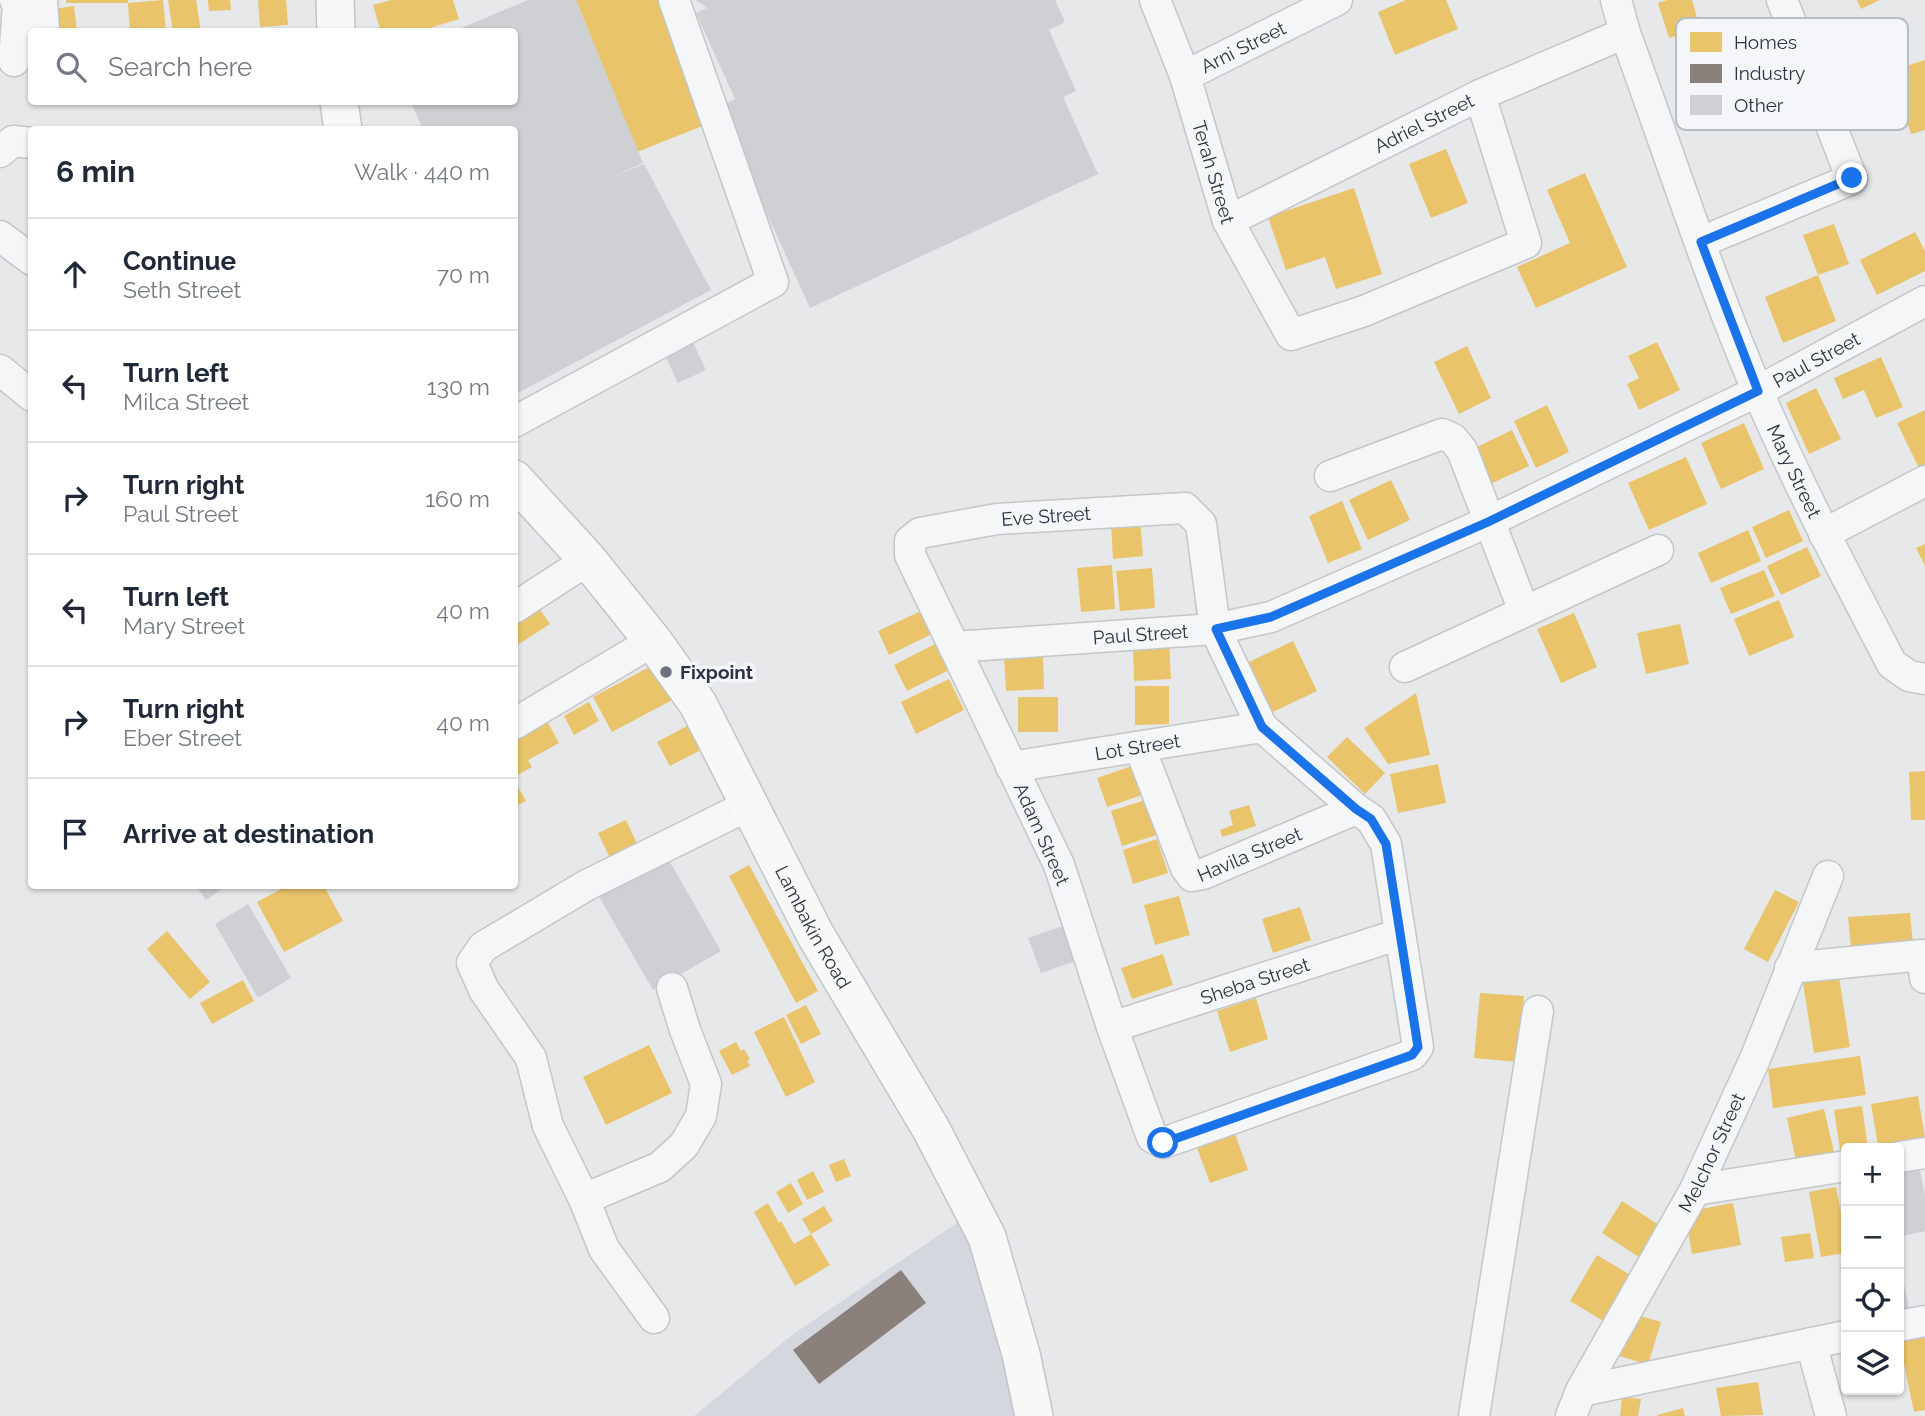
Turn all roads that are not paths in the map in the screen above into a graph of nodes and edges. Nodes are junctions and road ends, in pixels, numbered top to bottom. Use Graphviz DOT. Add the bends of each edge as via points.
graph roads {
  1 [pos="15,0"];
  2 [pos="42,0"];
  3 [pos="335,0"];
  4 [pos="674,0"];
  5 [pos="1155,0"];
  6 [pos="1338,0"];
  7 [pos="1616,0"];
  8 [pos="1782,0"];
  9 [pos="1303,7"];
  10 [pos="1789,18"];
  11 [pos="44,28"];
  12 [pos="335,28"];
  13 [pos="1625,33"];
  14 [pos="15,60"];
  15 [pos="1185,76"];
  16 [pos="1480,95"];
  17 [pos="339,105"];
  18 [pos="342,126"];
  19 [pos="1833,130"];
  20 [pos="28,143"];
  21 [pos="0,152"];
  22 [pos="1227,221"];
  23 [pos="0,236"];
  24 [pos="1701,242"];
  25 [pos="28,257"];
  26 [pos="1925,301"];
  27 [pos="0,370"];
  28 [pos="1758,391"];
  29 [pos="28,393"];
  30 [pos="518,420"];
  31 [pos="1330,476"];
  32 [pos="1925,481"];
  33 [pos="518,483"];
  34 [pos="1488,522"];
  35 [pos="1824,534"];
  36 [pos="910,541"];
  37 [pos="1658,550"];
  38 [pos="588,560"];
  39 [pos="518,605"];
  40 [pos="1524,611"];
  41 [pos="1216,629"];
  42 [pos="653,640"];
  43 [pos="954,647"];
  44 [pos="1405,667"];
  45 [pos="1925,679"];
  46 [pos="518,722"];
  47 [pos="1262,727"];
  48 [pos="1140,748"];
  49 [pos="1011,767"];
  50 [pos="750,805"];
  51 [pos="1356,809"];
  52 [pos="1828,876"];
  53 [pos="1400,934"];
  54 [pos="1790,968"];
  55 [pos="1925,978"];
  56 [pos="672,988"];
  57 [pos="1538,1011"];
  58 [pos="1112,1027"];
  59 [pos="1925,1153"];
  60 [pos="1904,1156"];
  61 [pos="1841,1167"];
  62 [pos="1695,1190"];
  63 [pos="584,1199"];
  64 [pos="654,1318"];
  65 [pos="1925,1321"];
  66 [pos="1904,1325"];
  67 [pos="1841,1337"];
  68 [pos="1811,1343"];
  69 [pos="1576,1403"];
  70 [pos="1034,1416"];
  71 [pos="1474,1416"];
  72 [pos="1831,1416"];
  1 -- 14 [label="street"];
  2 -- 11 [label="street"];
  3 -- 12 [label="main road"];
  4 -- 30 [label="street" via="773,282"];
  5 -- 15 [label="street, Terah Street"];
  6 -- 9 [label="street, Arni Street"];
  7 -- 13 [label="street, Mary Street"];
  8 -- 10 [label="street"];
  9 -- 15 [label="street, Arni Street"];
  13 -- 16 [label="street, Adriel Street"];
  13 -- 24 [label="street, Mary Street"];
  15 -- 22 [label="street, Terah Street"];
  16 -- 22 [label="street, Adriel Street"];
  16 -- 22 [label="street, Terah Street" via="1526,243 1364,311 1291,335"];
  17 -- 18 [label="main road"];
  19 -- 24 [label="street" via="1852,178"];
  20 -- 21 [label="street" via="13,141"];
  23 -- 25 [label="street"];
  24 -- 28 [label="street, Mary Street"];
  26 -- 28 [label="street, Paul Street"];
  27 -- 29 [label="street"];
  28 -- 34 [label="street, Paul Street"];
  28 -- 35 [label="street, Mary Street"];
  31 -- 34 [label="street" via="1442,434 1462,450"];
  32 -- 35 [label="street"];
  33 -- 38 [label="main road, Lambakin Road"];
  34 -- 40 [label="street"];
  34 -- 41 [label="street, Paul Street" via="1271,617"];
  35 -- 45 [label="street, Mary Street" via="1892,664 1909,676"];
  36 -- 41 [label="street, Eve Street" via="920,533 997,519 1185,508 1201,524"];
  36 -- 43 [label="street, Adam Street" via="911,555"];
  37 -- 40 [label="street"];
  38 -- 39 [label="street"];
  38 -- 42 [label="main road, Lambakin Road"];
  40 -- 44 [label="street"];
  41 -- 43 [label="street, Paul Street"];
  41 -- 47 [label="street"];
  42 -- 46 [label="street"];
  42 -- 50 [label="main road, Lambakin Road" via="698,704"];
  43 -- 49 [label="street, Adam Street"];
  47 -- 48 [label="street, Lot Street"];
  47 -- 51 [label="street"];
  48 -- 49 [label="street, Lot Street"];
  48 -- 51 [label="street, Havila Street" via="1192,876"];
  49 -- 58 [label="street, Adam Street" via="1059,865"];
  50 -- 63 [label="street" via="587,885 483,947 472,963 484,990 531,1058 548,1126"];
  50 -- 70 [label="main road, Lambakin Road" via="815,934 931,1129 987,1237"];
  51 -- 53 [label="street" via="1371,819 1386,844"];
  52 -- 54 [label="street, Melchor Street"];
  53 -- 58 [label="street, Sheba Street"];
  53 -- 58 [label="street, Adam Street" via="1418,1047 1412,1055 1163,1143 1152,1137"];
  54 -- 55 [label="street" via="1922,955"];
  54 -- 62 [label="street, Melchor Street" via="1755,1059"];
  56 -- 63 [label="street" via="706,1084 701,1116 684,1145 660,1167"];
  57 -- 71 [label="street"];
  59 -- 60 [label="street"];
  61 -- 62 [label="street"];
  62 -- 69 [label="street, Melchor Street"];
  63 -- 64 [label="street" via="604,1250"];
  65 -- 66 [label="street"];
  67 -- 68 [label="street"];
  68 -- 69 [label="street"];
  68 -- 72 [label="street"];
}
